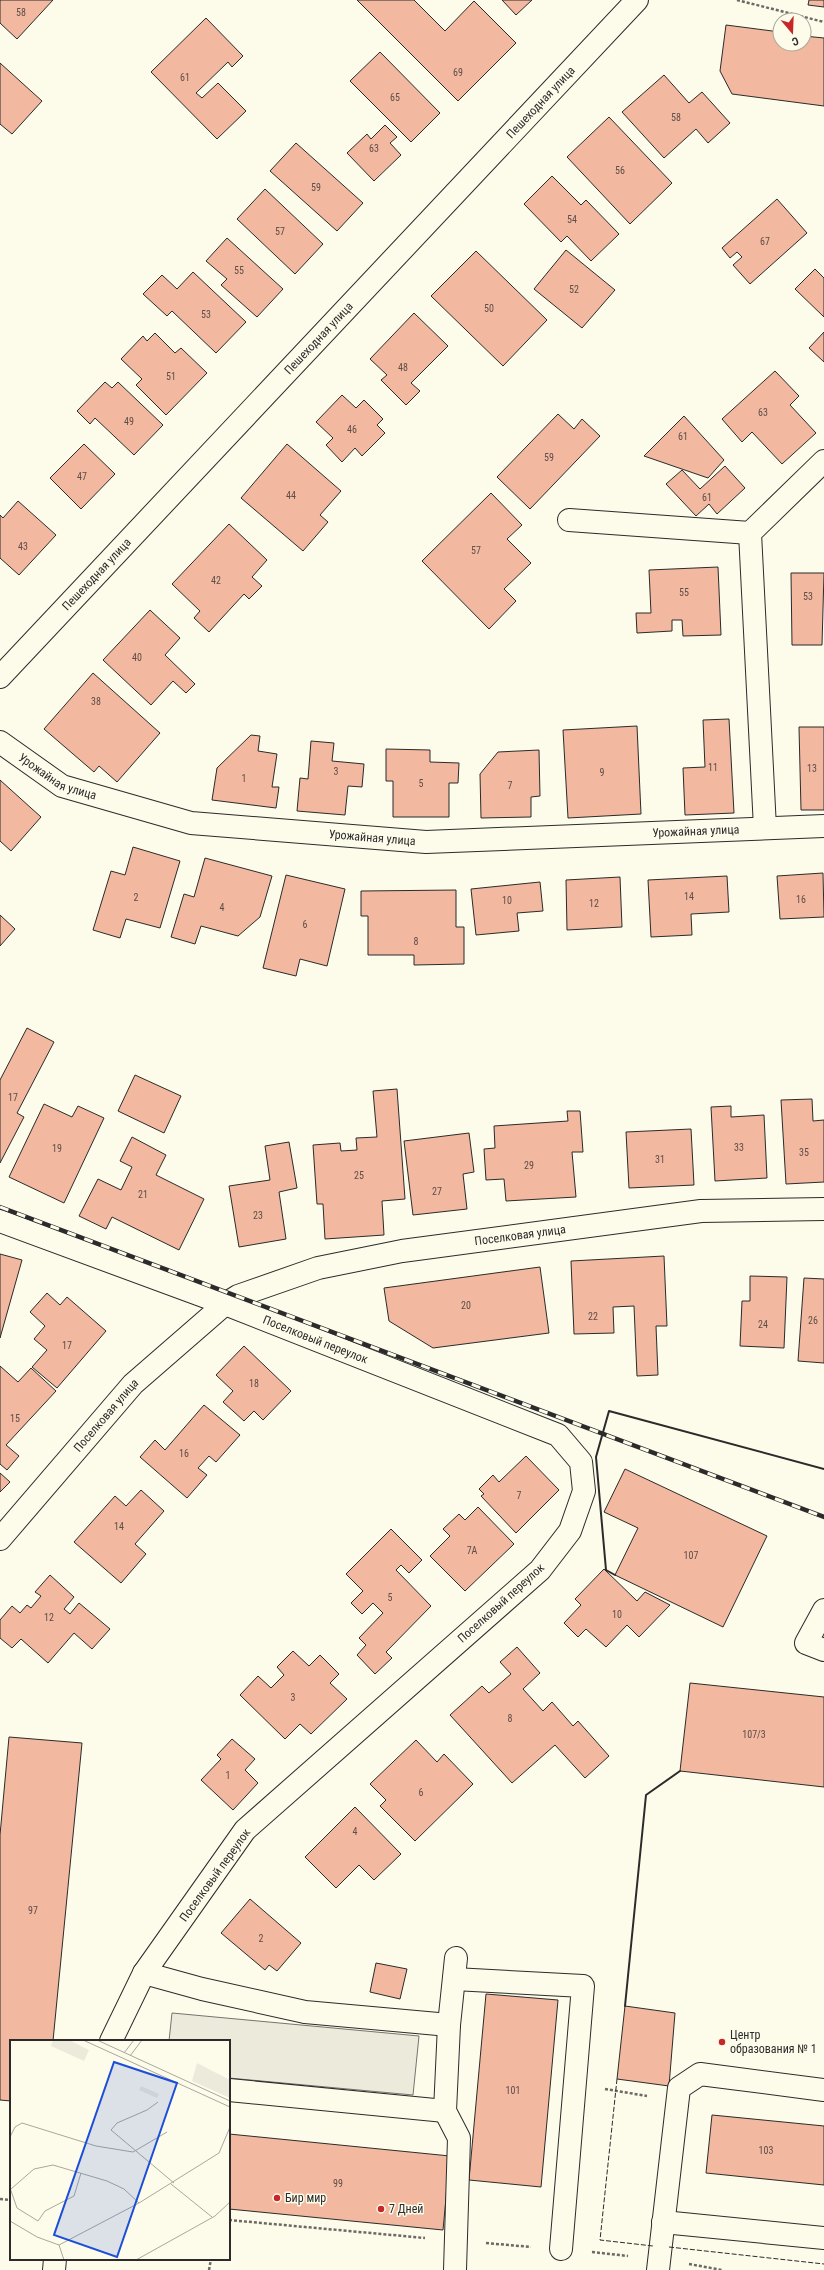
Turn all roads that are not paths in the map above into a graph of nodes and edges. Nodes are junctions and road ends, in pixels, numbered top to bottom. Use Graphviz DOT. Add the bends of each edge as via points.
graph roads {
  1 [pos="637,0"];
  2 [pos="824,461"];
  3 [pos="569,520"];
  4 [pos="750,533"];
  5 [pos="0,677"];
  6 [pos="0,742"];
  7 [pos="824,826"];
  8 [pos="765,828"];
  9 [pos="824,1210"];
  10 [pos="0,1221"];
  11 [pos="225,1304"];
  12 [pos="0,1539"];
  13 [pos="824,1610"];
  14 [pos="824,1650"];
  15 [pos="144,1973"];
  16 [pos="449,2025"];
  17 [pos="111,2040"];
  18 [pos="230,2090"];
  19 [pos="824,2090"];
  20 [pos="446,2111"];
  21 [pos="663,2222"];
  22 [pos="824,2238"];
  23 [pos="561,2249"];
  24 [pos="55,2260"];
  25 [pos="54,2270"];
  26 [pos="456,2270"];
  27 [pos="658,2270"];
  1 -- 5 [label="street, Пешеходная улица"];
  2 -- 4 [label="street"];
  3 -- 4 [label="street"];
  4 -- 8 [label="street"];
  6 -- 8 [label="street, Урожайная улица" via="62,786 191,823 426,842"];
  7 -- 8 [label="street, Урожайная улица"];
  9 -- 11 [label="street, Поселковая улица" via="701,1211 402,1251 318,1268 238,1296"];
  10 -- 11 [label="street"];
  11 -- 12 [label="street, Поселковая улица" via="133,1384"];
  11 -- 15 [label="street, Поселковый переулок" via="558,1435 581,1462 584,1492 570,1530 540,1570 246,1830"];
  13 -- 14 [label="street" via="806,1643"];
  15 -- 16 [label="street" via="202,1990 305,2012"];
  15 -- 17 [label="street, Поселковый переулок"];
  16 -- 20 [label="street"];
  16 -- 23 [label="street" via="455,1969 583,1986"];
  18 -- 20 [label="street"];
  19 -- 21 [label="street" via="700,2074 679,2088"];
  20 -- 26 [label="street" via="459,2138"];
  21 -- 22 [label="street"];
  21 -- 27 [label="street"];
  24 -- 25 [label="street"];
}
